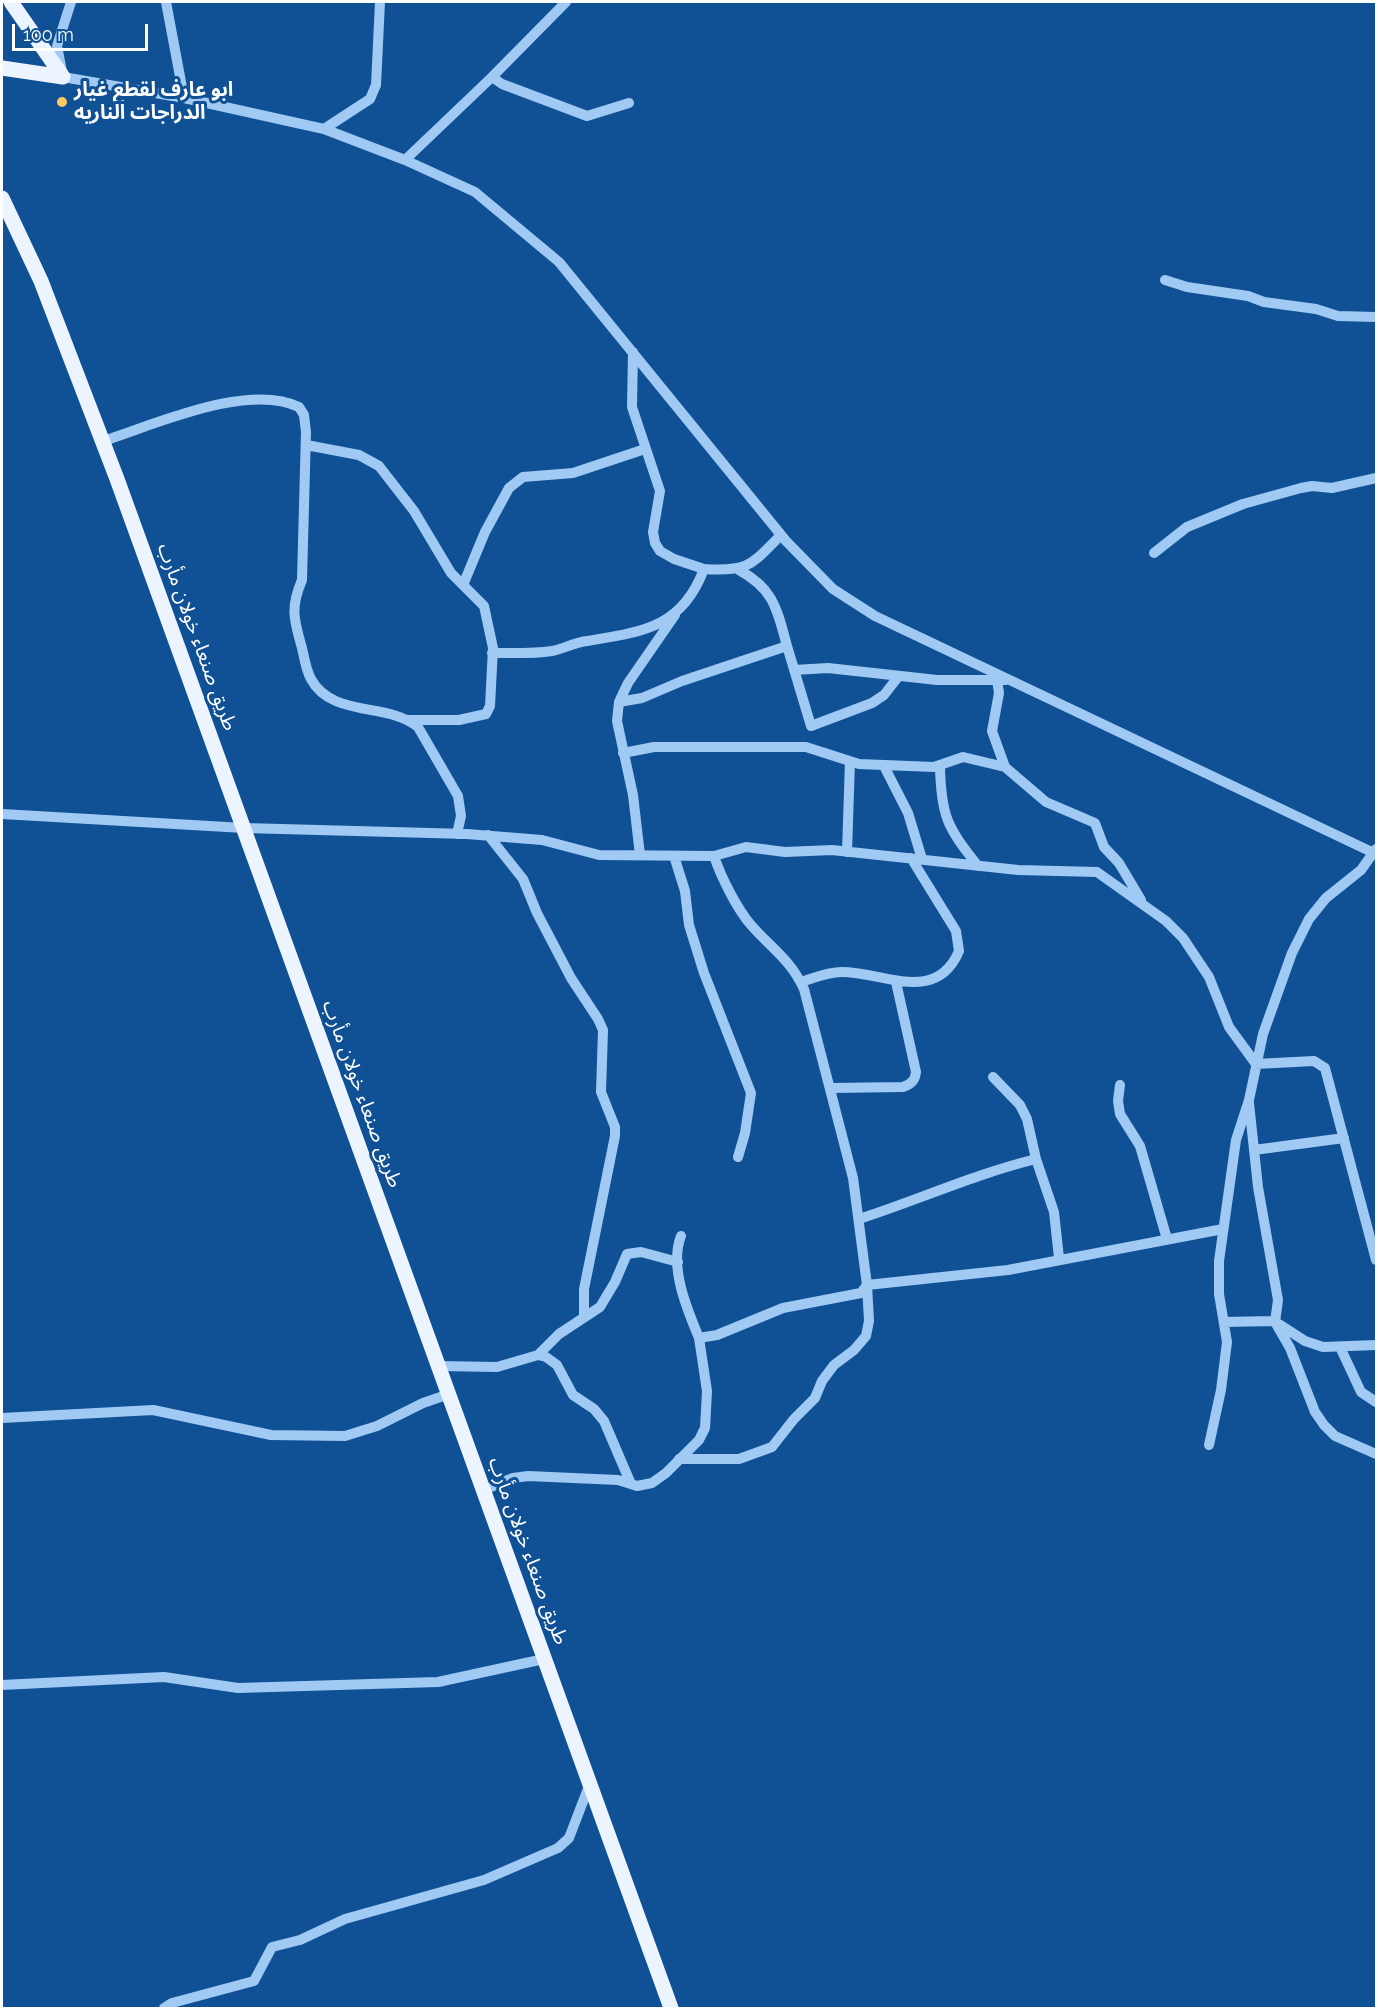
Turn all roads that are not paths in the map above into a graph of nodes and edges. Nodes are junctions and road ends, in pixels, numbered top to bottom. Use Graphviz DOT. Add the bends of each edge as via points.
graph roads {
  1 [pos="11,2"];
  2 [pos="71,2"];
  3 [pos="166,2"];
  4 [pos="380,2"];
  5 [pos="566,2"];
  6 [pos="2,68"];
  7 [pos="63,77"];
  8 [pos="492,77"];
  9 [pos="184,98"];
  10 [pos="630,103"];
  11 [pos="324,129"];
  12 [pos="405,160"];
  13 [pos="2,198"];
  14 [pos="1165,280"];
  15 [pos="1377,316"];
  16 [pos="633,352"];
  17 [pos="103,441"];
  18 [pos="306,445"];
  19 [pos="645,448"];
  20 [pos="1377,478"];
  21 [pos="781,535"];
  22 [pos="1154,553"];
  23 [pos="704,569"];
  24 [pos="739,570"];
  25 [pos="463,585"];
  26 [pos="676,612"];
  27 [pos="787,646"];
  28 [pos="492,653"];
  29 [pos="794,670"];
  30 [pos="897,677"];
  31 [pos="997,680"];
  32 [pos="1010,680"];
  33 [pos="619,702"];
  34 [pos="409,720"];
  35 [pos="811,726"];
  36 [pos="806,747"];
  37 [pos="623,753"];
  38 [pos="850,761"];
  39 [pos="884,766"];
  40 [pos="940,766"];
  41 [pos="1005,767"];
  42 [pos="2,814"];
  43 [pos="244,828"];
  44 [pos="457,834"];
  45 [pos="488,835"];
  46 [pos="847,852"];
  47 [pos="1376,852"];
  48 [pos="640,855"];
  49 [pos="674,856"];
  50 [pos="714,856"];
  51 [pos="916,858"];
  52 [pos="978,866"];
  53 [pos="1142,903"];
  54 [pos="801,982"];
  55 [pos="896,982"];
  56 [pos="1256,1064"];
  57 [pos="993,1077"];
  58 [pos="1120,1085"];
  59 [pos="831,1088"];
  60 [pos="1249,1100"];
  61 [pos="1344,1138"];
  62 [pos="1254,1150"];
  63 [pos="738,1157"];
  64 [pos="1036,1159"];
  65 [pos="859,1219"];
  66 [pos="1372,1225"];
  67 [pos="1223,1229"];
  68 [pos="681,1236"];
  69 [pos="1167,1239"];
  70 [pos="1059,1258"];
  71 [pos="1377,1260"];
  72 [pos="678,1262"];
  73 [pos="867,1285"];
  74 [pos="584,1316"];
  75 [pos="1224,1322"];
  76 [pos="1275,1322"];
  77 [pos="699,1338"];
  78 [pos="1377,1345"];
  79 [pos="1340,1347"];
  80 [pos="538,1355"];
  81 [pos="439,1366"];
  82 [pos="449,1394"];
  83 [pos="1377,1402"];
  84 [pos="2,1418"];
  85 [pos="1209,1445"];
  86 [pos="1377,1454"];
  87 [pos="679,1459"];
  88 [pos="631,1484"];
  89 [pos="483,1490"];
  90 [pos="544,1659"];
  91 [pos="2,1686"];
  92 [pos="589,1786"];
  93 [pos="164,2008"];
  94 [pos="671,2008"];
  1 -- 7 [label="main road"];
  2 -- 7 [label="street" via="57,46"];
  3 -- 9 [label="street"];
  4 -- 11 [label="street" via="376,85 370,99"];
  5 -- 8 [label="street"];
  6 -- 7 [label="main road"];
  7 -- 9 [label="street"];
  8 -- 10 [label="street" via="587,116"];
  8 -- 12 [label="street"];
  9 -- 11 [label="street"];
  11 -- 12 [label="street"];
  12 -- 16 [label="street" via="475,192 517,225 559,262"];
  13 -- 17 [label="main road, طريق صنعاء خولان مأرب" via="41,281"];
  14 -- 15 [label="street" via="1338,316"];
  16 -- 19 [label="street" via="632,407"];
  16 -- 21 [label="street"];
  17 -- 18 [label="street" via="209,406 270,399 299,407 304,416"];
  17 -- 43 [label="main road, طريق صنعاء خولان مأرب"];
  18 -- 25 [label="street" via="359,454 379,466 414,510 435,549"];
  18 -- 34 [label="street" via="302,580 293,614 310,678 319,689 344,705"];
  19 -- 23 [label="street" via="660,491 653,532 655,543 674,559"];
  19 -- 25 [label="street" via="573,473 523,477 509,488"];
  20 -- 22 [label="street" via="1332,488 1300,488 1243,504 1187,527"];
  21 -- 24 [label="street" via="753,563"];
  21 -- 32 [label="street" via="833,588 867,610"];
  23 -- 24 [label="street"];
  23 -- 26 [label="street" via="689,598"];
  24 -- 27 [label="street" via="758,580 768,591"];
  25 -- 28 [label="street" via="484,606"];
  26 -- 28 [label="street" via="644,630 609,639 554,651"];
  26 -- 33 [label="street"];
  27 -- 29 [label="street"];
  27 -- 33 [label="street" via="642,698"];
  28 -- 34 [label="street" via="490,706 486,714 459,720"];
  29 -- 30 [label="street" via="828,668"];
  29 -- 35 [label="street"];
  30 -- 31 [label="street"];
  30 -- 35 [label="street" via="884,695 872,703"];
  31 -- 32 [label="street"];
  31 -- 41 [label="street" via="999,693 992,731"];
  32 -- 47 [label="street"];
  33 -- 37 [label="street" via="617,721"];
  34 -- 44 [label="street" via="426,738 458,796 461,816"];
  35 -- 36 [label="street"];
  36 -- 37 [label="street" via="654,747"];
  36 -- 38 [label="street"];
  37 -- 48 [label="street"];
  38 -- 39 [label="street"];
  38 -- 46 [label="street"];
  39 -- 40 [label="street"];
  39 -- 51 [label="street" via="908,813"];
  40 -- 41 [label="street" via="963,757"];
  40 -- 52 [label="street" via="948,824 956,841"];
  41 -- 53 [label="street" via="1046,802 1095,823 1104,847 1119,863"];
  42 -- 43 [label="street"];
  43 -- 44 [label="street"];
  43 -- 81 [label="main road, طريق صنعاء خولان مأرب"];
  44 -- 45 [label="street"];
  45 -- 48 [label="street" via="542,840 599,855"];
  45 -- 74 [label="street" via="523,879 551,941 603,1030 601,1092 615,1126 615,1136 584,1289"];
  46 -- 50 [label="street" via="785,852 746,847"];
  46 -- 51 [label="street"];
  47 -- 56 [label="street" via="1309,919 1274,1001"];
  48 -- 49 [label="street"];
  49 -- 50 [label="street"];
  49 -- 63 [label="street" via="685,891 689,925 710,993 751,1093"];
  50 -- 54 [label="street" via="720,874 749,923 782,954"];
  51 -- 52 [label="street"];
  51 -- 55 [label="street" via="956,931 959,951 946,973 924,982"];
  52 -- 53 [label="street" via="1089,870"];
  53 -- 56 [label="street" via="1166,921 1197,957 1229,1027"];
  54 -- 55 [label="street" via="844,972"];
  54 -- 59 [label="street"];
  55 -- 59 [label="street" via="915,1079 903,1087"];
  56 -- 60 [label="street"];
  56 -- 61 [label="street" via="1320,1063 1325,1068"];
  57 -- 64 [label="street" via="1020,1105"];
  58 -- 69 [label="street" via="1120,1114 1140,1146"];
  59 -- 65 [label="street"];
  60 -- 62 [label="street"];
  60 -- 67 [label="street" via="1236,1140"];
  61 -- 62 [label="street"];
  61 -- 66 [label="street"];
  62 -- 76 [label="street" via="1278,1300"];
  64 -- 65 [label="street" via="970,1177 924,1198"];
  64 -- 70 [label="street" via="1054,1212"];
  65 -- 73 [label="street"];
  66 -- 71 [label="street"];
  67 -- 69 [label="street"];
  67 -- 75 [label="street" via="1219,1294"];
  68 -- 72 [label="street"];
  69 -- 70 [label="street"];
  70 -- 73 [label="street" via="1008,1270"];
  72 -- 74 [label="street" via="641,1252 627,1254 600,1306"];
  72 -- 77 [label="street" via="685,1302"];
  73 -- 77 [label="street" via="861,1293 783,1308 717,1335"];
  73 -- 87 [label="street" via="866,1336 834,1365 815,1398 772,1447 739,1459"];
  74 -- 80 [label="street"];
  75 -- 76 [label="street"];
  75 -- 85 [label="street" via="1227,1342"];
  76 -- 79 [label="street" via="1305,1341"];
  76 -- 86 [label="street" via="1324,1425 1335,1436"];
  77 -- 87 [label="street" via="707,1391 705,1428 699,1440"];
  78 -- 79 [label="street"];
  79 -- 83 [label="street" via="1361,1392"];
  80 -- 81 [label="street" via="497,1367"];
  80 -- 88 [label="street" via="556,1365 573,1395 604,1421"];
  81 -- 82 [label="main road, طريق صنعاء خولان مأرب"];
  82 -- 84 [label="street" via="345,1436 271,1435 153,1410"];
  82 -- 89 [label="main road, طريق صنعاء خولان مأرب"];
  87 -- 88 [label="street" via="652,1483"];
  88 -- 89 [label="street" via="555,1475 528,1476"];
  89 -- 90 [label="main road, طريق صنعاء خولان مأرب"];
  90 -- 91 [label="street" via="438,1682 238,1688 164,1677"];
  90 -- 92 [label="main road, طريق صنعاء خولان مأرب"];
  92 -- 93 [label="street" via="569,1838 558,1848 484,1880 345,1919 300,1940 272,1947 254,1981"];
  92 -- 94 [label="main road, طريق صنعاء خولان مأرب"];
}
